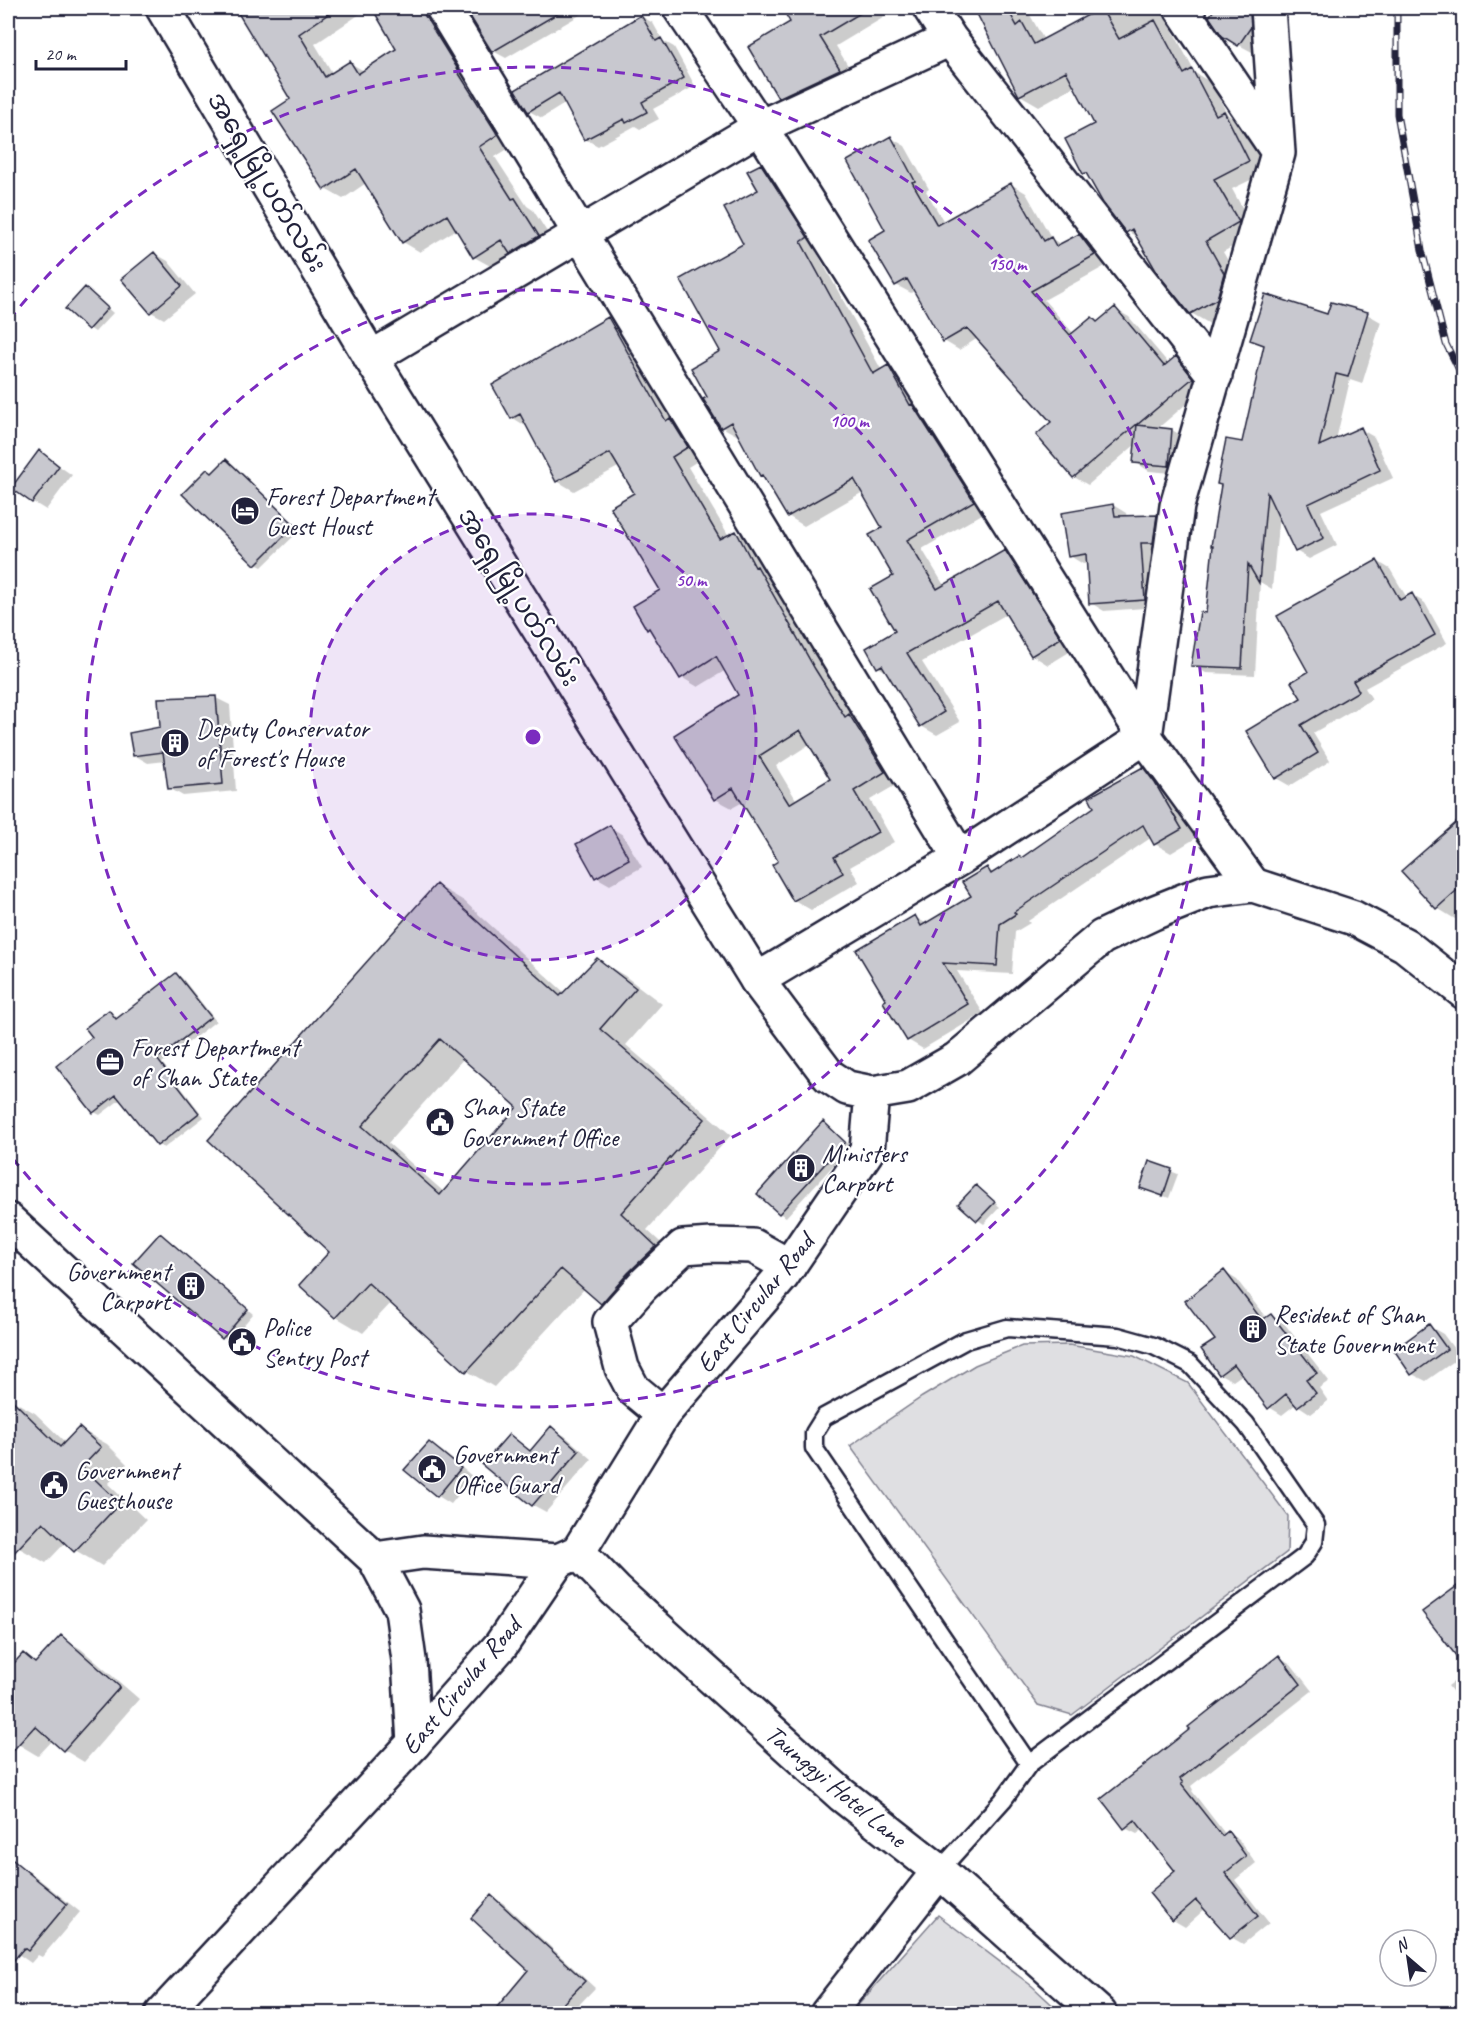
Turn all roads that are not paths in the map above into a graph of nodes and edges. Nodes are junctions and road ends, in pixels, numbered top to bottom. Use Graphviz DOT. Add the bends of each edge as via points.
graph roads {
  1 [pos="163,8"];
  2 [pos="444,8"];
  3 [pos="680,8"];
  4 [pos="930,8"];
  5 [pos="1181,8"];
  6 [pos="1268,8"];
  7 [pos="950,39"];
  8 [pos="760,127"];
  9 [pos="1278,153"];
  10 [pos="580,234"];
  11 [pos="371,358"];
  12 [pos="1215,376"];
  13 [pos="1145,737"];
  14 [pos="960,858"];
  15 [pos="1253,885"];
  16 [pos="757,980"];
  17 [pos="1464,992"];
  18 [pos="872,1093"];
  19 [pos="8,1220"];
  20 [pos="789,1266"];
  21 [pos="663,1414"];
  22 [pos="568,1556"];
  23 [pos="375,1559"];
  24 [pos="414,1743"];
  25 [pos="1029,1764"];
  26 [pos="939,1871"];
  27 [pos="162,2013"];
  28 [pos="826,2013"];
  29 [pos="1100,2013"];
  1 -- 11 [label="street, အရှေ့မြို့ပတ်လမ်း"];
  2 -- 10 [label="street"];
  3 -- 8 [label="street"];
  4 -- 7 [label="street"];
  5 -- 9 [label="street"];
  6 -- 9 [label="street"];
  7 -- 8 [label="street"];
  7 -- 12 [label="street"];
  8 -- 10 [label="street"];
  8 -- 13 [label="street"];
  9 -- 12 [label="street"];
  10 -- 11 [label="street"];
  10 -- 14 [label="street"];
  11 -- 16 [label="street, အရှေ့မြို့ပတ်လမ်း"];
  12 -- 13 [label="street" via="1177,506"];
  13 -- 14 [label="street"];
  13 -- 15 [label="street"];
  14 -- 16 [label="street"];
  15 -- 17 [label="street" via="1354,918 1405,945"];
  15 -- 18 [label="street" via="1208,891 1102,937 957,1059 908,1087"];
  16 -- 18 [label="street, အရှေ့မြို့ပတ်လမ်း" via="830,1076 847,1088"];
  18 -- 20 [label="street, East Circular Road" via="867,1151"];
  19 -- 23 [label="street"];
  20 -- 21 [label="street, East Circular Road"];
  20 -- 21 [label="street" via="753,1246 684,1247 610,1322 622,1368 633,1389"];
  21 -- 22 [label="street, East Circular Road"];
  22 -- 23 [label="street" via="423,1552"];
  22 -- 24 [label="street, East Circular Road" via="501,1645"];
  22 -- 26 [label="street, Taunggyi Hotel Lane" via="616,1591 842,1795"];
  23 -- 24 [label="street" via="402,1610 410,1660"];
  24 -- 27 [label="street, East Circular Road"];
  25 -- 25 [label="lane" via="814,1448 814,1433 824,1417 966,1340 1007,1328 1118,1336 1154,1346 1190,1364 1246,1424 1296,1494 1316,1525 1314,1542 1305,1556"];
  25 -- 26 [label="lane" via="1003,1800"];
  26 -- 28 [label="street"];
  26 -- 29 [label="street, Taunggyi Hotel Lane"];
}
